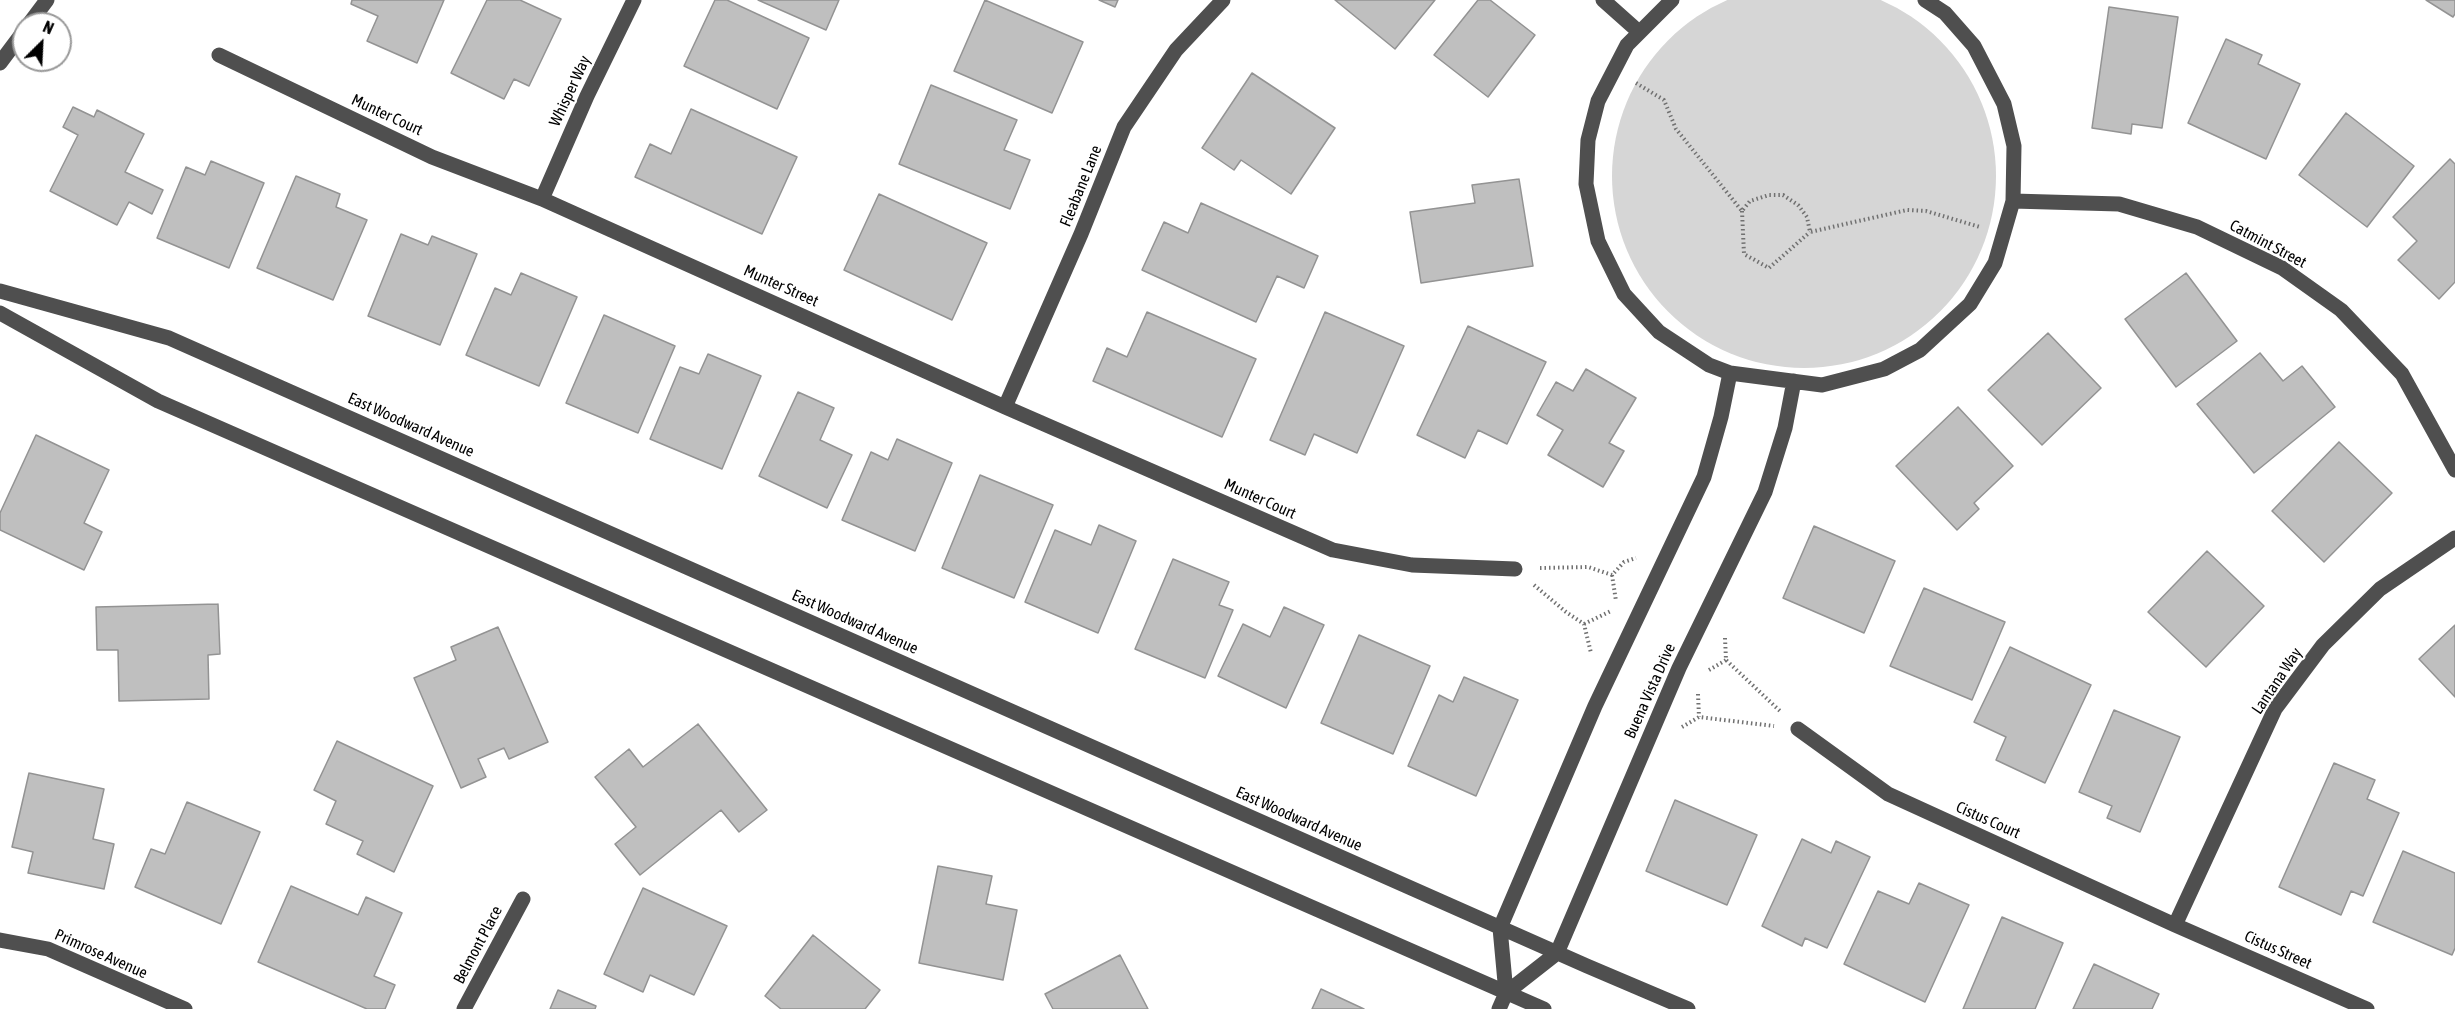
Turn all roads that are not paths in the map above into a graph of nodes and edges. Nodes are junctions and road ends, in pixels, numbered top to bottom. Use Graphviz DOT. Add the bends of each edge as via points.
graph roads {
  1 [pos="634,0"];
  2 [pos="1223,0"];
  3 [pos="1603,0"];
  4 [pos="1672,0"];
  5 [pos="1925,0"];
  6 [pos="1640,32"];
  7 [pos="12,47"];
  8 [pos="219,56"];
  9 [pos="0,63"];
  10 [pos="542,199"];
  11 [pos="2013,201"];
  12 [pos="0,291"];
  13 [pos="0,313"];
  14 [pos="1730,373"];
  15 [pos="1794,381"];
  16 [pos="1005,406"];
  17 [pos="2455,470"];
  18 [pos="2455,538"];
  19 [pos="1515,569"];
  20 [pos="1798,729"];
  21 [pos="524,899"];
  22 [pos="2175,925"];
  23 [pos="1500,928"];
  24 [pos="0,940"];
  25 [pos="1557,953"];
  26 [pos="1506,993"];
  27 [pos="186,1009"];
  28 [pos="464,1009"];
  29 [pos="1499,1009"];
  30 [pos="1544,1009"];
  31 [pos="1688,1009"];
  32 [pos="2367,1009"];
  1 -- 10 [label="street, Whisper Way"];
  2 -- 16 [label="street, Fleabane Lane" via="1176,50 1124,127"];
  3 -- 6 [label="street"];
  4 -- 6 [label="street"];
  5 -- 11 [label="street" via="1945,14 1974,45 2004,104 2014,146"];
  6 -- 14 [label="street" via="1627,45 1598,100 1588,140 1586,184 1598,241 1624,294 1659,332 1709,365"];
  7 -- 9 [label="street"];
  8 -- 10 [label="street, Munter Court" via="432,157"];
  10 -- 16 [label="street, Munter Street"];
  11 -- 15 [label="street" via="1995,264 1970,304 1920,350 1884,369 1822,385"];
  11 -- 17 [label="street, Catmint Street" via="2119,204 2198,227 2282,268 2341,310 2402,374"];
  12 -- 23 [label="street, East Woodward Avenue" via="169,338"];
  13 -- 26 [label="street" via="158,401"];
  14 -- 15 [label="street"];
  14 -- 23 [label="street, Buena Vista Drive" via="1704,477 1612,668"];
  15 -- 25 [label="street, Buena Vista Drive" via="1785,428 1765,492 1701,619"];
  16 -- 19 [label="street, Munter Court" via="1333,550 1412,565"];
  18 -- 22 [label="street, Lantana Way" via="2380,589 2323,645 2275,709"];
  20 -- 22 [label="street, Cistus Court" via="1888,794"];
  21 -- 28 [label="street, Belmont Place"];
  22 -- 32 [label="street, Cistus Street"];
  23 -- 25 [label="street, East Woodward Avenue"];
  23 -- 26 [label="street, Buena Vista Drive"];
  24 -- 27 [label="street, Primrose Avenue" via="48,949"];
  25 -- 26 [label="street, Buena Vista Drive"];
  25 -- 31 [label="street, East Woodward Avenue"];
  26 -- 29 [label="street, Buena Vista Drive"];
  26 -- 30 [label="street"];
}
